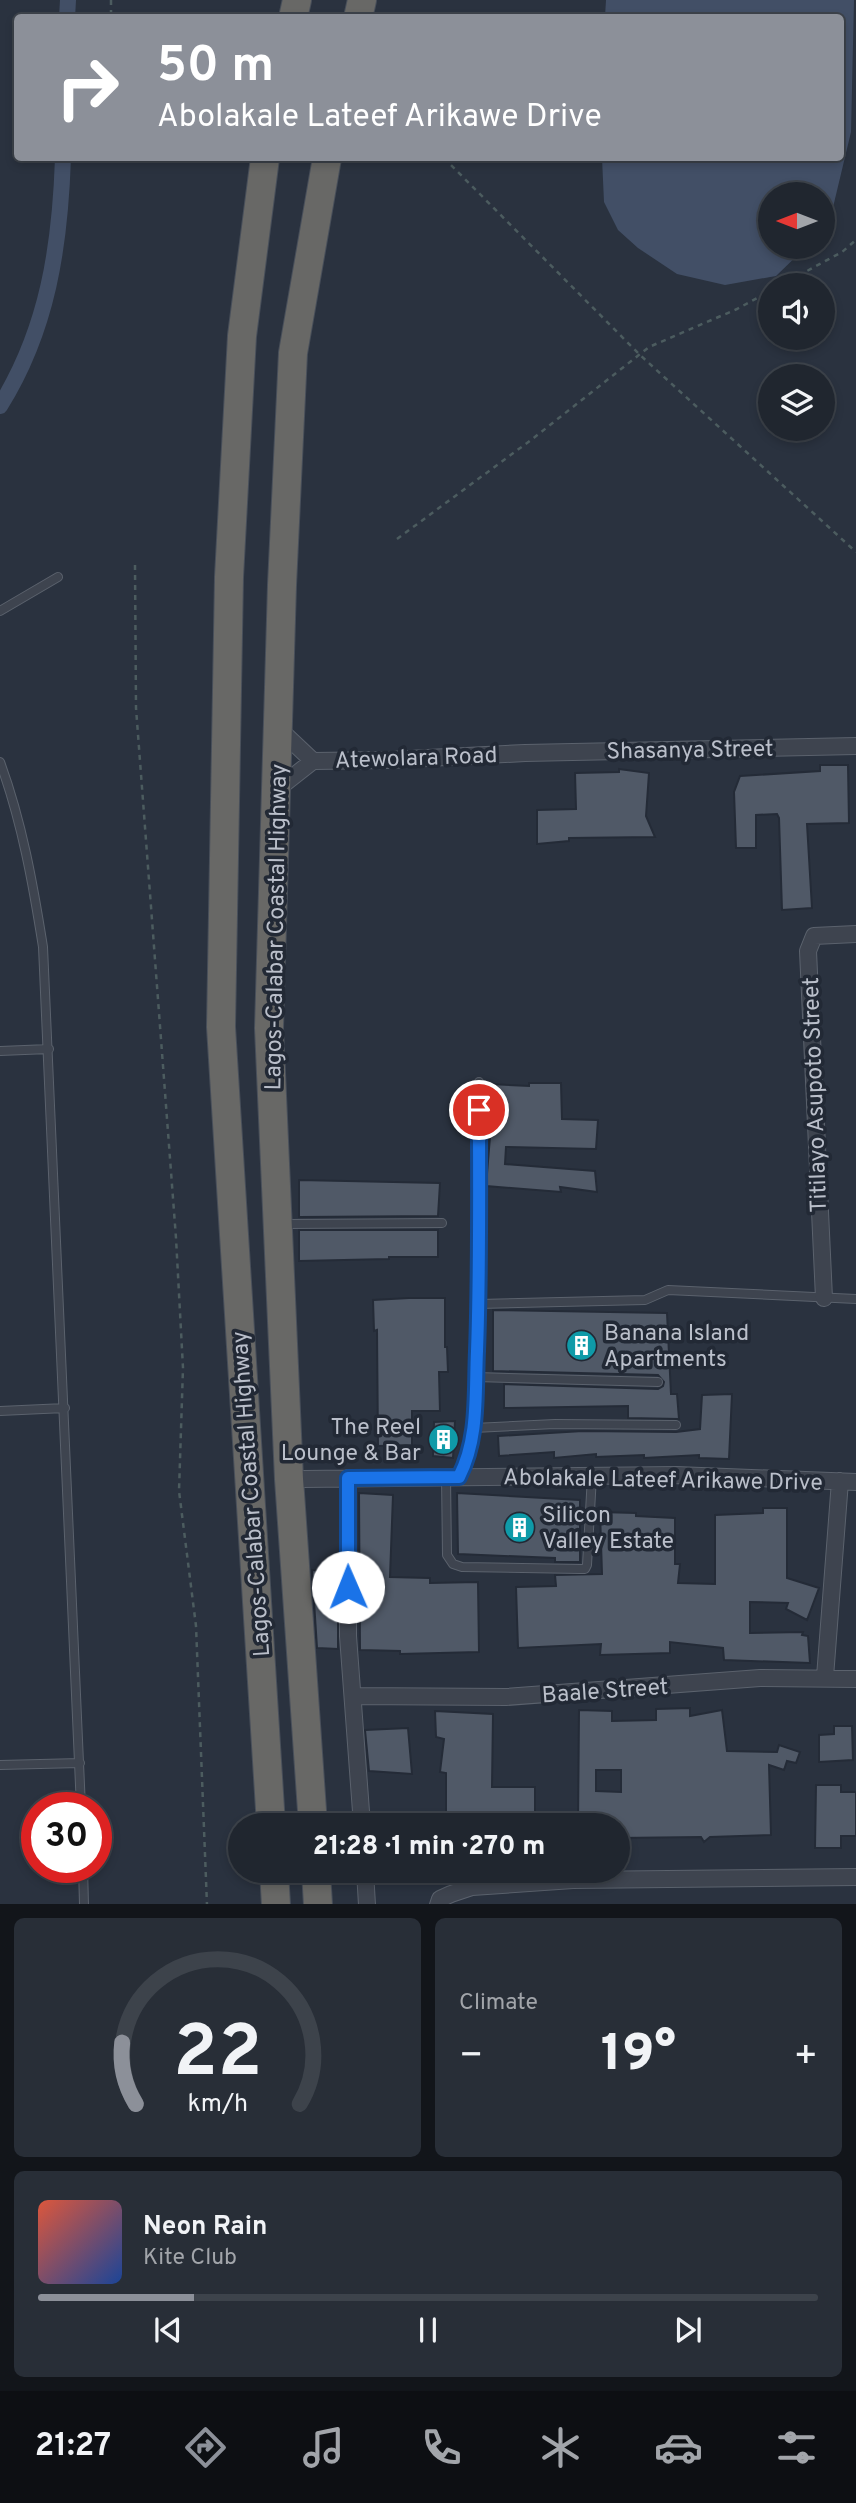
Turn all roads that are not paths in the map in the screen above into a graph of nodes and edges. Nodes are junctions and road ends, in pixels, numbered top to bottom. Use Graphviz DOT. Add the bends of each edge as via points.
graph roads {
  1 [pos="265,161"];
  2 [pos="326,161"];
  3 [pos="58,577"];
  4 [pos="0,611"];
  5 [pos="278,728"];
  6 [pos="856,746"];
  7 [pos="525,752"];
  8 [pos="313,761"];
  9 [pos="0,762"];
  10 [pos="276,790"];
  11 [pos="856,934"];
  12 [pos="49,1049"];
  13 [pos="0,1051"];
  14 [pos="479,1082"];
  15 [pos="442,1223"];
  16 [pos="288,1237"];
  17 [pos="824,1297"];
  18 [pos="856,1299"];
  19 [pos="479,1304"];
  20 [pos="476,1377"];
  21 [pos="658,1382"];
  22 [pos="65,1408"];
  23 [pos="0,1411"];
  24 [pos="676,1424"];
  25 [pos="474,1428"];
  26 [pos="302,1472"];
  27 [pos="592,1475"];
  28 [pos="452,1477"];
  29 [pos="348,1478"];
  30 [pos="848,1481"];
  31 [pos="825,1678"];
  32 [pos="856,1679"];
  33 [pos="354,1696"];
  34 [pos="80,1763"];
  35 [pos="0,1765"];
  36 [pos="81,1792"];
  37 [pos="270,1813"];
  38 [pos="312,1813"];
  39 [pos="361,1813"];
  40 [pos="856,1877"];
  41 [pos="83,1883"];
  42 [pos="275,1883"];
  43 [pos="317,1883"];
  44 [pos="366,1883"];
  45 [pos="84,1904"];
  46 [pos="276,1904"];
  47 [pos="318,1904"];
  48 [pos="367,1904"];
  49 [pos="438,1904"];
  1 -- 37 [label="highway, Lagos-Calabar Coastal Highway" via="242,336 229,577 221,1027"];
  2 -- 5 [label="highway, Lagos-Calabar Coastal Highway" via="293,353"];
  3 -- 4 [label="lane"];
  5 -- 8 [label="street, Atewolara Road"];
  5 -- 10 [label="highway, Lagos-Calabar Coastal Highway"];
  6 -- 7 [label="street, Shasanya Street"];
  7 -- 8 [label="street, Atewolara Road"];
  8 -- 10 [label="street"];
  9 -- 12 [label="lane" via="29,865 43,947"];
  10 -- 38 [label="highway, Lagos-Calabar Coastal Highway" via="269,1028 289,1479"];
  11 -- 17 [label="street, Titilayo Asupoto Street" via="814,936 808,951"];
  12 -- 13 [label="lane"];
  12 -- 22 [label="lane"];
  14 -- 19 [label="lane"];
  15 -- 16 [label="lane" via="287,1223"];
  17 -- 18 [label="lane"];
  17 -- 19 [label="lane" via="668,1290 645,1300"];
  19 -- 20 [label="lane"];
  20 -- 21 [label="lane"];
  20 -- 25 [label="lane"];
  22 -- 23 [label="lane"];
  22 -- 34 [label="lane"];
  24 -- 25 [label="lane"];
  25 -- 28 [label="lane" via="469,1456"];
  26 -- 29 [label="street, Abolakale Lateef Arikawe Drive"];
  27 -- 28 [label="street, Abolakale Lateef Arikawe Drive"];
  27 -- 28 [label="lane" via="585,1569 453,1564 447,1555"];
  27 -- 30 [label="street, Abolakale Lateef Arikawe Drive"];
  28 -- 29 [label="street, Abolakale Lateef Arikawe Drive"];
  29 -- 33 [label="street" via="348,1636"];
  30 -- 31 [label="street"];
  31 -- 32 [label="street, Baale Street"];
  31 -- 33 [label="street, Baale Street" via="760,1678 506,1697"];
  33 -- 39 [label="street"];
  34 -- 35 [label="lane"];
  34 -- 36 [label="lane"];
  40 -- 49 [label="street" via="510,1884 472,1887 440,1899"];
  41 -- 45 [label="lane"];
  42 -- 46 [label="highway"];
  43 -- 47 [label="highway"];
  44 -- 48 [label="street"];
}
